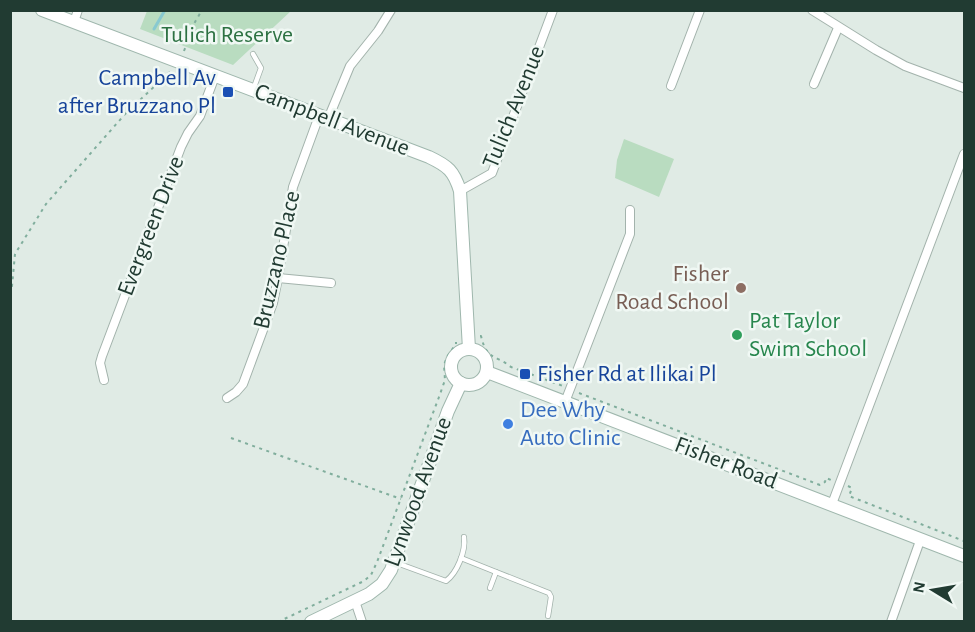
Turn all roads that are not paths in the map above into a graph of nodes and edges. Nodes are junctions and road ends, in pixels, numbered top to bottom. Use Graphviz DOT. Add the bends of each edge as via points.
graph roads {
  1 [pos="42,10"];
  2 [pos="391,10"];
  3 [pos="553,10"];
  4 [pos="700,10"];
  5 [pos="812,10"];
  6 [pos="76,16"];
  7 [pos="838,28"];
  8 [pos="253,54"];
  9 [pos="215,76"];
  10 [pos="814,84"];
  11 [pos="671,86"];
  12 [pos="964,88"];
  13 [pos="253,90"];
  14 [pos="323,118"];
  15 [pos="964,154"];
  16 [pos="460,191"];
  17 [pos="630,210"];
  18 [pos="278,278"];
  19 [pos="331,283"];
  20 [pos="470,349"];
  21 [pos="487,372"];
  22 [pos="104,380"];
  23 [pos="461,383"];
  24 [pos="228,398"];
  25 [pos="566,402"];
  26 [pos="832,504"];
  27 [pos="464,537"];
  28 [pos="921,538"];
  29 [pos="964,556"];
  30 [pos="461,558"];
  31 [pos="394,562"];
  32 [pos="496,572"];
  33 [pos="490,588"];
  34 [pos="355,601"];
  35 [pos="548,616"];
  36 [pos="312,621"];
  37 [pos="362,621"];
  38 [pos="891,621"];
  1 -- 6 [label="main road, Campbell Avenue"];
  2 -- 14 [label="street, Bruzzano Place" via="350,66"];
  3 -- 16 [label="street, Tulich Avenue" via="492,173"];
  4 -- 11 [label="street"];
  5 -- 7 [label="street"];
  6 -- 9 [label="main road, Campbell Avenue"];
  7 -- 10 [label="street"];
  7 -- 12 [label="street" via="905,66"];
  8 -- 13 [label="lane" via="261,68"];
  9 -- 13 [label="main road, Campbell Avenue"];
  9 -- 22 [label="street, Evergreen Drive" via="200,116 181,147 102,356"];
  13 -- 14 [label="main road, Campbell Avenue"];
  14 -- 16 [label="main road, Campbell Avenue" via="438,162 451,170"];
  14 -- 18 [label="street, Bruzzano Place" via="293,187"];
  15 -- 26 [label="street"];
  16 -- 20 [label="main road, Campbell Avenue"];
  17 -- 25 [label="street" via="630,234"];
  18 -- 19 [label="street"];
  18 -- 24 [label="street, Bruzzano Place" via="273,303 243,384"];
  20 -- 21 [label="main road" via="483,354"];
  20 -- 23 [label="main road" via="458,352 451,362 453,375"];
  21 -- 23 [label="main road" via="473,385"];
  21 -- 25 [label="main road, Fisher Road"];
  23 -- 31 [label="main road, Lynwood Avenue"];
  25 -- 26 [label="main road, Fisher Road"];
  26 -- 28 [label="main road, Fisher Road"];
  27 -- 30 [label="lane"];
  28 -- 29 [label="main road, Fisher Road"];
  28 -- 38 [label="street"];
  30 -- 31 [label="lane" via="446,581"];
  30 -- 32 [label="lane"];
  31 -- 34 [label="main road, Lynwood Avenue" via="382,584"];
  32 -- 33 [label="lane"];
  32 -- 35 [label="lane" via="549,593"];
  34 -- 36 [label="main road, Lynwood Avenue"];
  34 -- 37 [label="street"];
}
